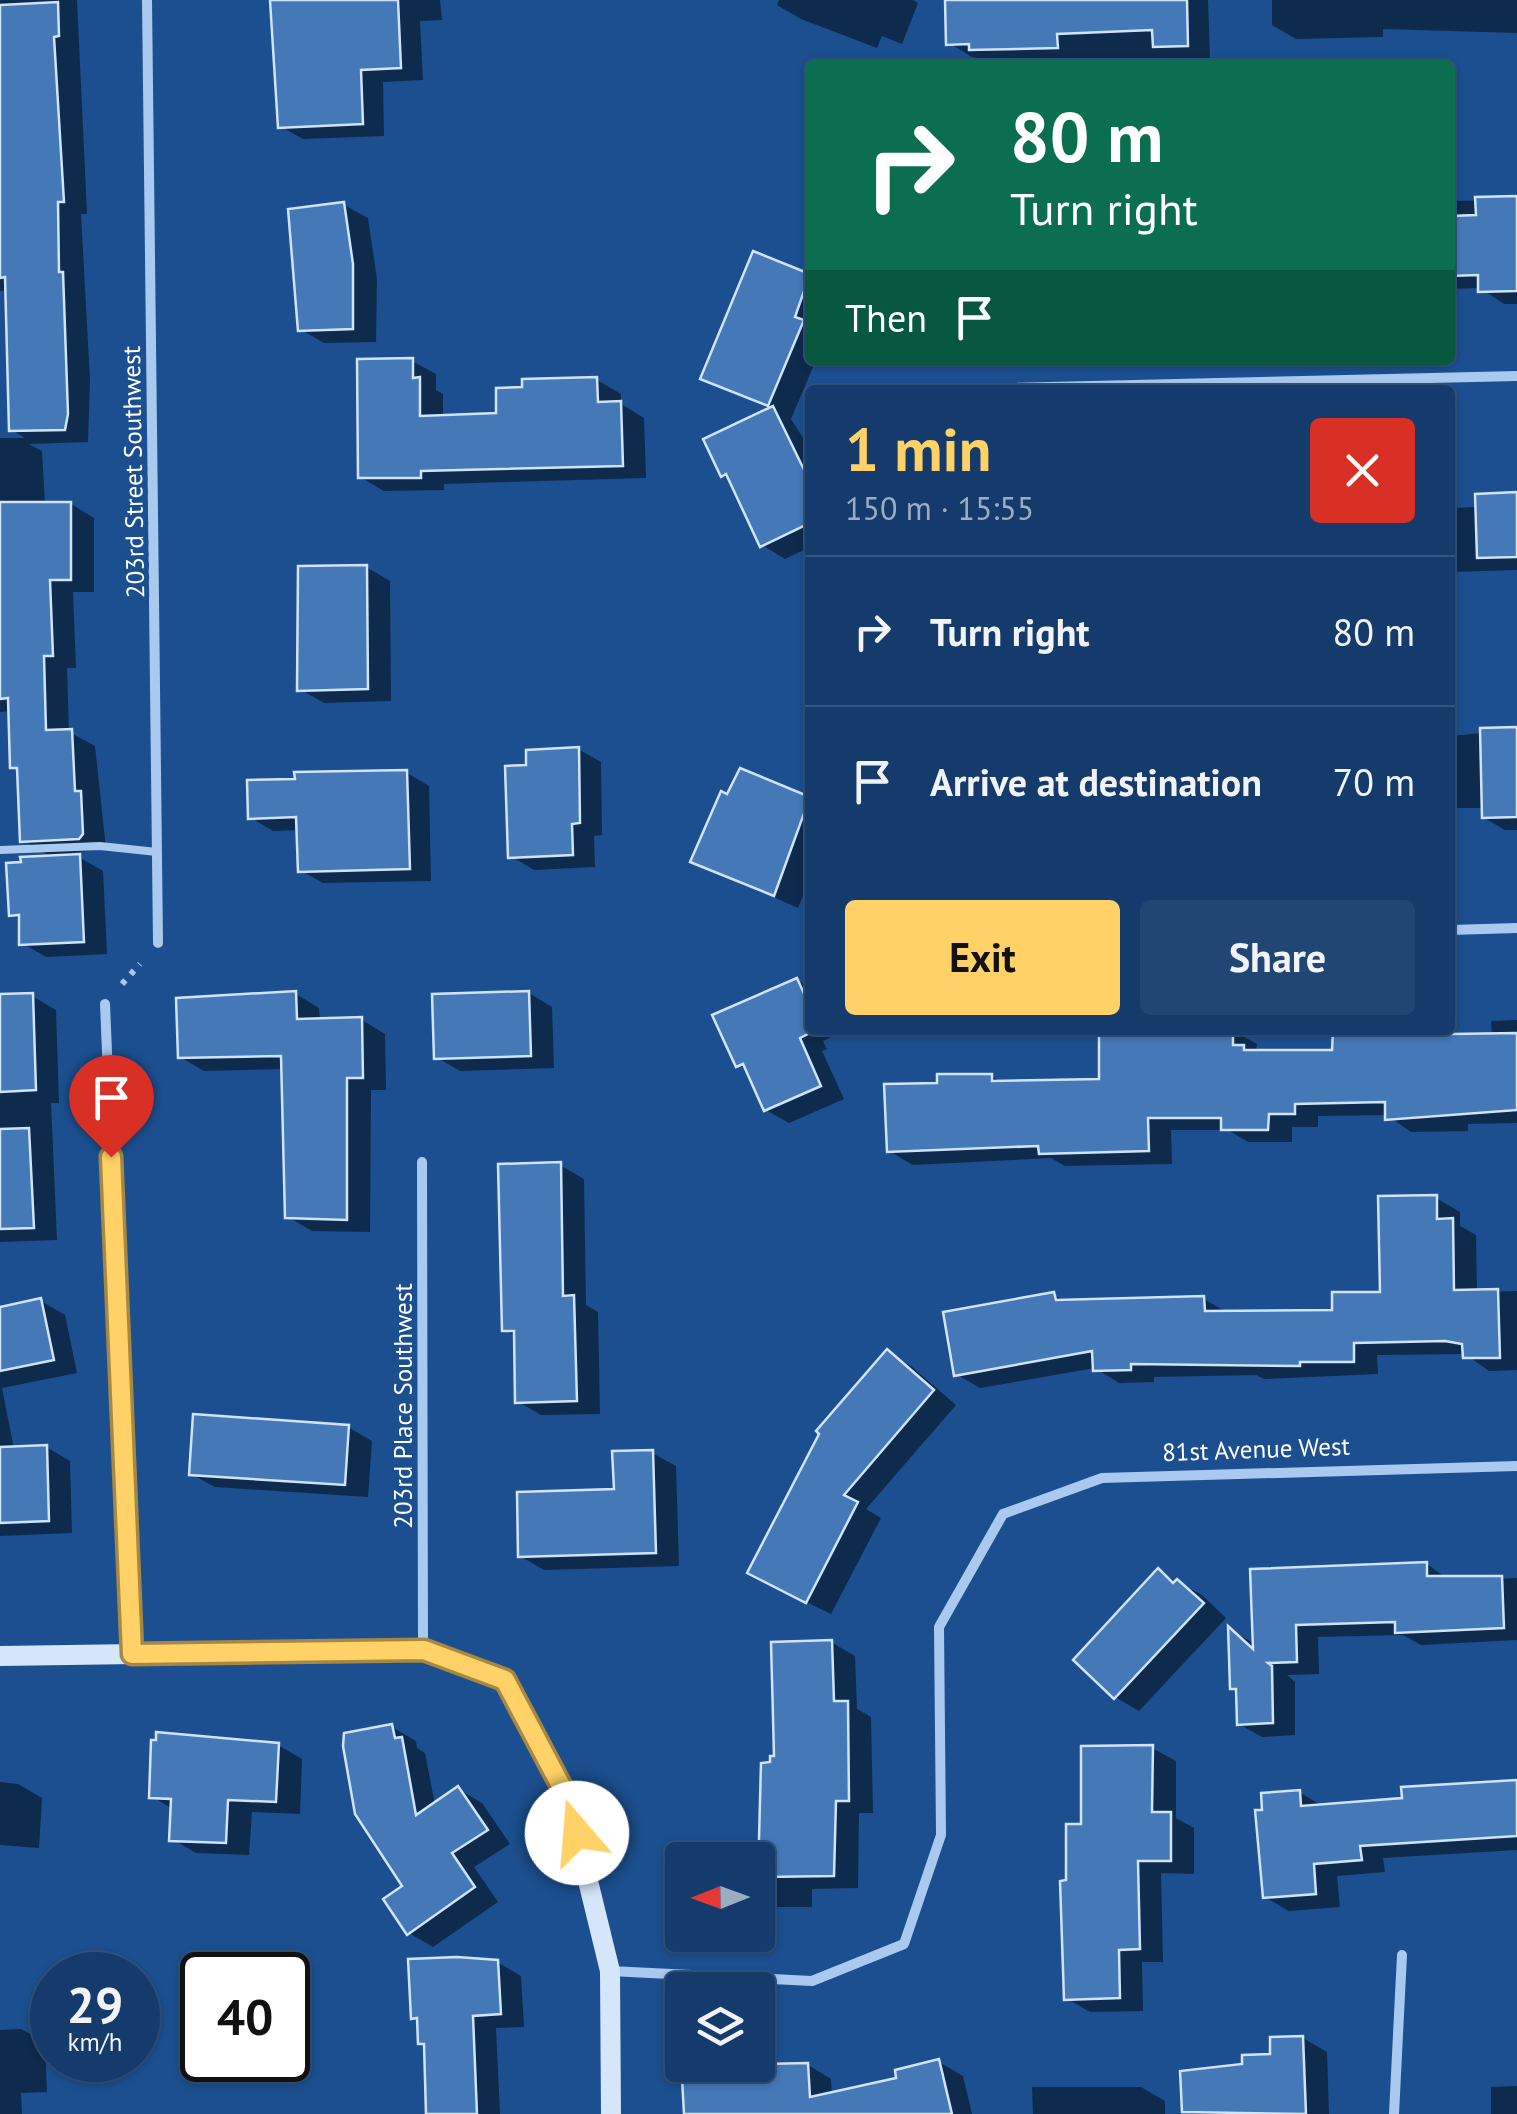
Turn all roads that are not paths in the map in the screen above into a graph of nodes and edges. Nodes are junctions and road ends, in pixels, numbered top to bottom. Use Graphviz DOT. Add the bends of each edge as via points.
graph roads {
  1 [pos="147,0"];
  2 [pos="1517,376"];
  3 [pos="1136,385"];
  4 [pos="0,850"];
  5 [pos="157,852"];
  6 [pos="1517,928"];
  7 [pos="1455,930"];
  8 [pos="158,943"];
  9 [pos="104,1004"];
  10 [pos="422,1162"];
  11 [pos="1517,1466"];
  12 [pos="424,1650"];
  13 [pos="132,1654"];
  14 [pos="0,1656"];
  15 [pos="1402,1955"];
  16 [pos="610,1972"];
  17 [pos="612,2114"];
  18 [pos="1394,2114"];
  1 -- 5 [label="street, 203rd Street Southwest"];
  2 -- 3 [label="street"];
  4 -- 5 [label="lane" via="100,846"];
  5 -- 8 [label="street, 203rd Street Southwest"];
  6 -- 7 [label="street"];
  9 -- 13 [label="street"];
  10 -- 12 [label="street, 203rd Place Southwest"];
  11 -- 16 [label="street, 81st Avenue West" via="1102,1478 1003,1514 939,1627 941,1835 904,1944 812,1981"];
  12 -- 13 [label="street"];
  12 -- 16 [label="street" via="505,1680 568,1799"];
  13 -- 14 [label="street"];
  15 -- 18 [label="street"];
  16 -- 17 [label="street"];
}
